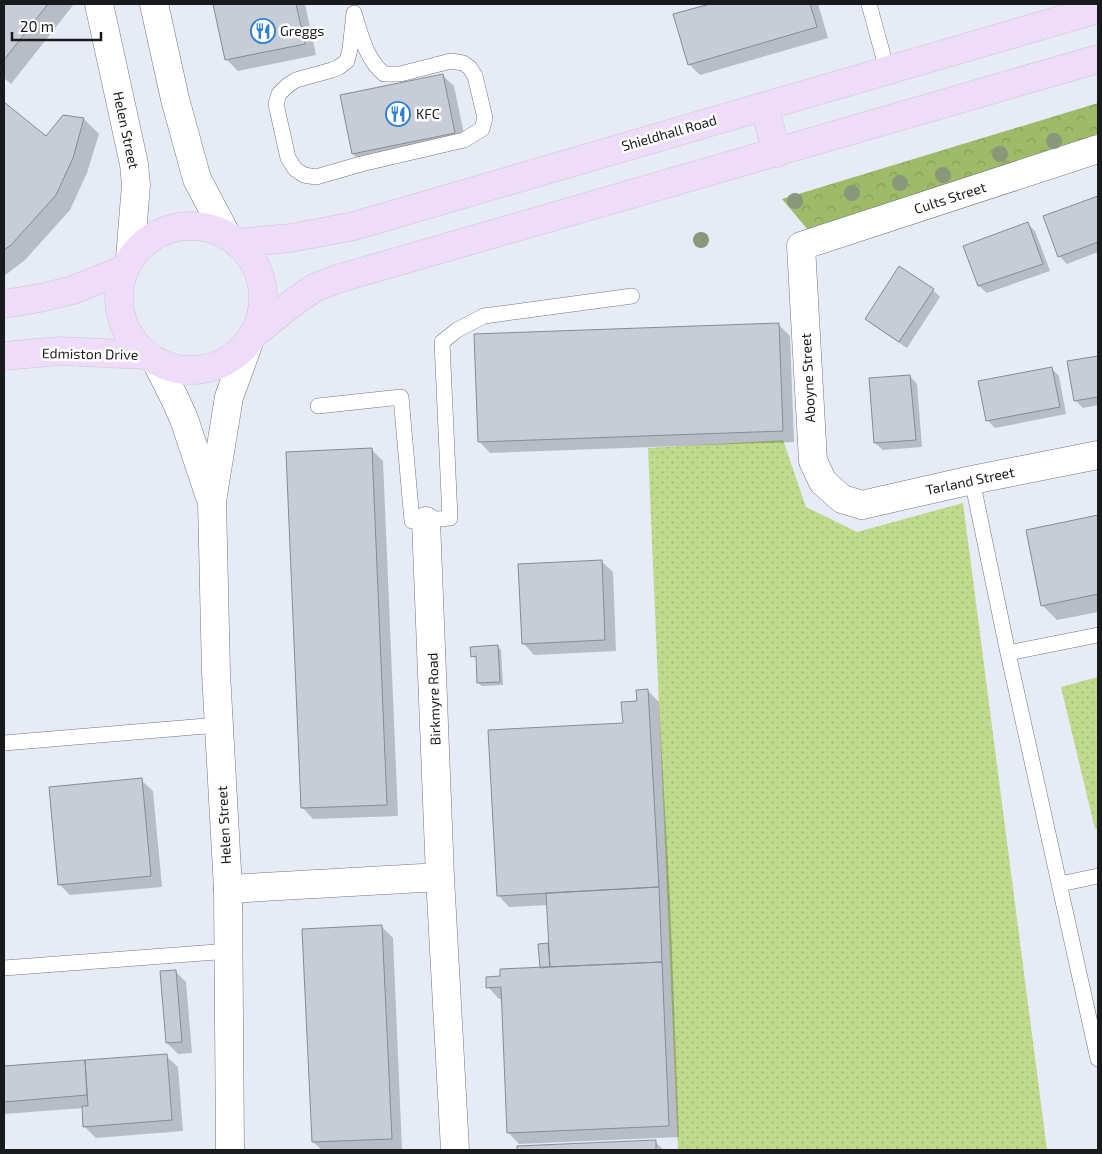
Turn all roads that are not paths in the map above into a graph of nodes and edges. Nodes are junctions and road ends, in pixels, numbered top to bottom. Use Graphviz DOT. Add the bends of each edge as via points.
graph roads {
  1 [pos="99,4"];
  2 [pos="154,4"];
  3 [pos="869,4"];
  4 [pos="1098,9"];
  5 [pos="354,13"];
  6 [pos="1098,59"];
  7 [pos="887,70"];
  8 [pos="764,106"];
  9 [pos="1098,149"];
  10 [pos="777,153"];
  11 [pos="232,238"];
  12 [pos="801,246"];
  13 [pos="127,263"];
  14 [pos="632,296"];
  15 [pos="4,304"];
  16 [pos="252,337"];
  17 [pos="4,356"];
  18 [pos="151,358"];
  19 [pos="318,406"];
  20 [pos="1098,455"];
  21 [pos="972,480"];
  22 [pos="842,499"];
  23 [pos="212,501"];
  24 [pos="426,521"];
  25 [pos="1098,635"];
  26 [pos="1008,653"];
  27 [pos="218,725"];
  28 [pos="4,743"];
  29 [pos="1098,876"];
  30 [pos="440,877"];
  31 [pos="1060,884"];
  32 [pos="228,889"];
  33 [pos="230,951"];
  34 [pos="4,968"];
  35 [pos="1098,1059"];
  36 [pos="230,1150"];
  37 [pos="455,1150"];
  1 -- 13 [label="street, Helen Street" via="134,164 136,185"];
  2 -- 11 [label="street" via="196,180"];
  3 -- 7 [label="lane"];
  4 -- 7 [label="main road, Shieldhall Road"];
  5 -- 5 [label="lane" via="369,56 384,74 400,74 451,61 470,68 485,118 482,129 464,140 316,177 295,169 288,158 276,104 279,94 296,80 332,70 347,61"];
  6 -- 10 [label="main road"];
  7 -- 8 [label="main road, Shieldhall Road"];
  8 -- 10 [label="main road"];
  8 -- 11 [label="main road, Shieldhall Road" via="354,226 291,238"];
  9 -- 12 [label="street, Cults Street"];
  10 -- 16 [label="main road" via="337,280 308,293"];
  11 -- 13 [label="main road" via="208,228 183,226 159,233 138,248"];
  11 -- 16 [label="main road" via="249,254 260,277 264,300"];
  12 -- 22 [label="street, Aboyne Street" via="813,461 823,482"];
  13 -- 15 [label="main road" via="73,290"];
  13 -- 18 [label="main road" via="118,293 121,318 130,339"];
  14 -- 24 [label="lane" via="484,316 442,342 450,518"];
  16 -- 18 [label="main road" via="232,358 211,368 189,371 166,366"];
  16 -- 23 [label="street, Helen Street" via="229,397"];
  17 -- 18 [label="main road, Edmiston Drive" via="60,351"];
  18 -- 23 [label="street, Helen Street" via="175,398"];
  19 -- 24 [label="lane" via="401,397 412,521"];
  20 -- 21 [label="street, Tarland Street"];
  21 -- 22 [label="street, Tarland Street" via="862,505"];
  21 -- 26 [label="lane"];
  23 -- 27 [label="street, Helen Street"];
  24 -- 30 [label="street, Birkmyre Road"];
  25 -- 26 [label="lane"];
  26 -- 31 [label="lane"];
  27 -- 28 [label="lane"];
  27 -- 32 [label="street, Helen Street"];
  29 -- 31 [label="lane"];
  30 -- 32 [label="street"];
  30 -- 37 [label="street, Birkmyre Road"];
  31 -- 35 [label="lane"];
  32 -- 33 [label="street, Helen Street"];
  33 -- 34 [label="lane"];
  33 -- 36 [label="street, Helen Street"];
}
